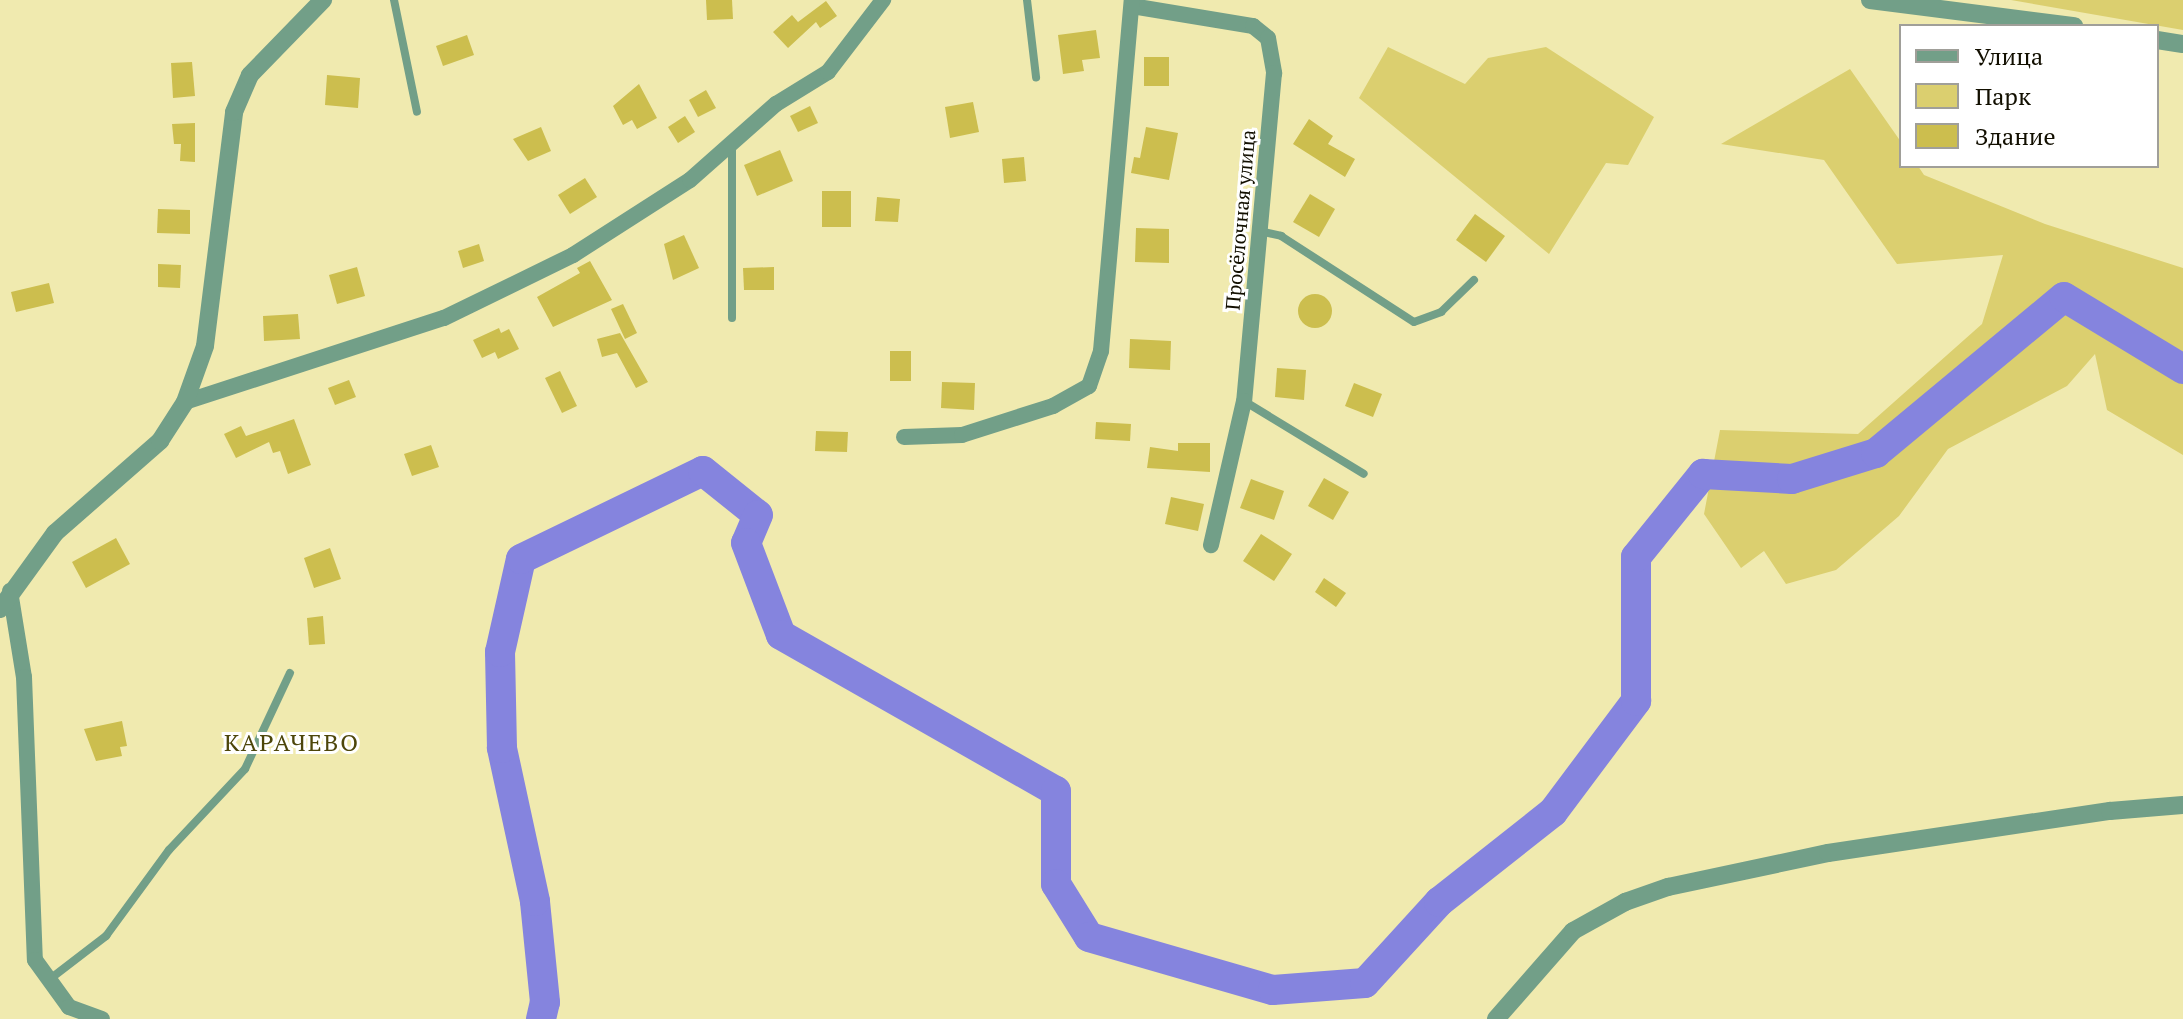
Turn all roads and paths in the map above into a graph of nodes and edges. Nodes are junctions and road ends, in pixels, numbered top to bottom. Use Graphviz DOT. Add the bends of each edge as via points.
graph roads {
  1 [pos="394,0"];
  2 [pos="883,0"];
  3 [pos="1027,0"];
  4 [pos="1870,0"];
  5 [pos="316,2"];
  6 [pos="1132,3"];
  7 [pos="2058,24"];
  8 [pos="2159,40"];
  9 [pos="2183,44"];
  10 [pos="1036,77"];
  11 [pos="417,112"];
  12 [pos="732,146"];
  13 [pos="1259,231"];
  14 [pos="1474,280"];
  15 [pos="732,318"];
  16 [pos="1244,401"];
  17 [pos="185,402"];
  18 [pos="904,437"];
  19 [pos="1364,474"];
  20 [pos="1211,545"];
  21 [pos="10,591"];
  22 [pos="0,609"];
  23 [pos="290,673"];
  24 [pos="2183,805"];
  25 [pos="49,980"];
  26 [pos="102,1019"];
  27 [pos="1496,1019"];
  1 -- 11 [label="lane"];
  2 -- 12 [label="street" via="828,72 776,104"];
  3 -- 10 [label="lane"];
  4 -- 7 [label="street"];
  5 -- 17 [label="street" via="250,75 234,112 205,346"];
  6 -- 13 [label="street, Просёлочная улица" via="1253,26 1268,38 1274,73"];
  6 -- 18 [label="street" via="1101,351 1089,386 1053,406 962,435"];
  8 -- 9 [label="street"];
  12 -- 15 [label="lane"];
  12 -- 17 [label="street" via="690,180 573,255 444,318"];
  13 -- 14 [label="lane" via="1281,236 1414,322 1441,312"];
  13 -- 16 [label="street, Просёлочная улица"];
  16 -- 19 [label="lane"];
  16 -- 20 [label="street, Просёлочная улица"];
  17 -- 21 [label="street" via="160,441 55,533"];
  21 -- 22 [label="street"];
  21 -- 25 [label="street" via="24,677 35,960"];
  23 -- 25 [label="lane" via="245,769 169,850 106,936"];
  24 -- 27 [label="street" via="1828,853 1668,887 1625,902 1573,931"];
  25 -- 26 [label="street" via="69,1007"];
}
